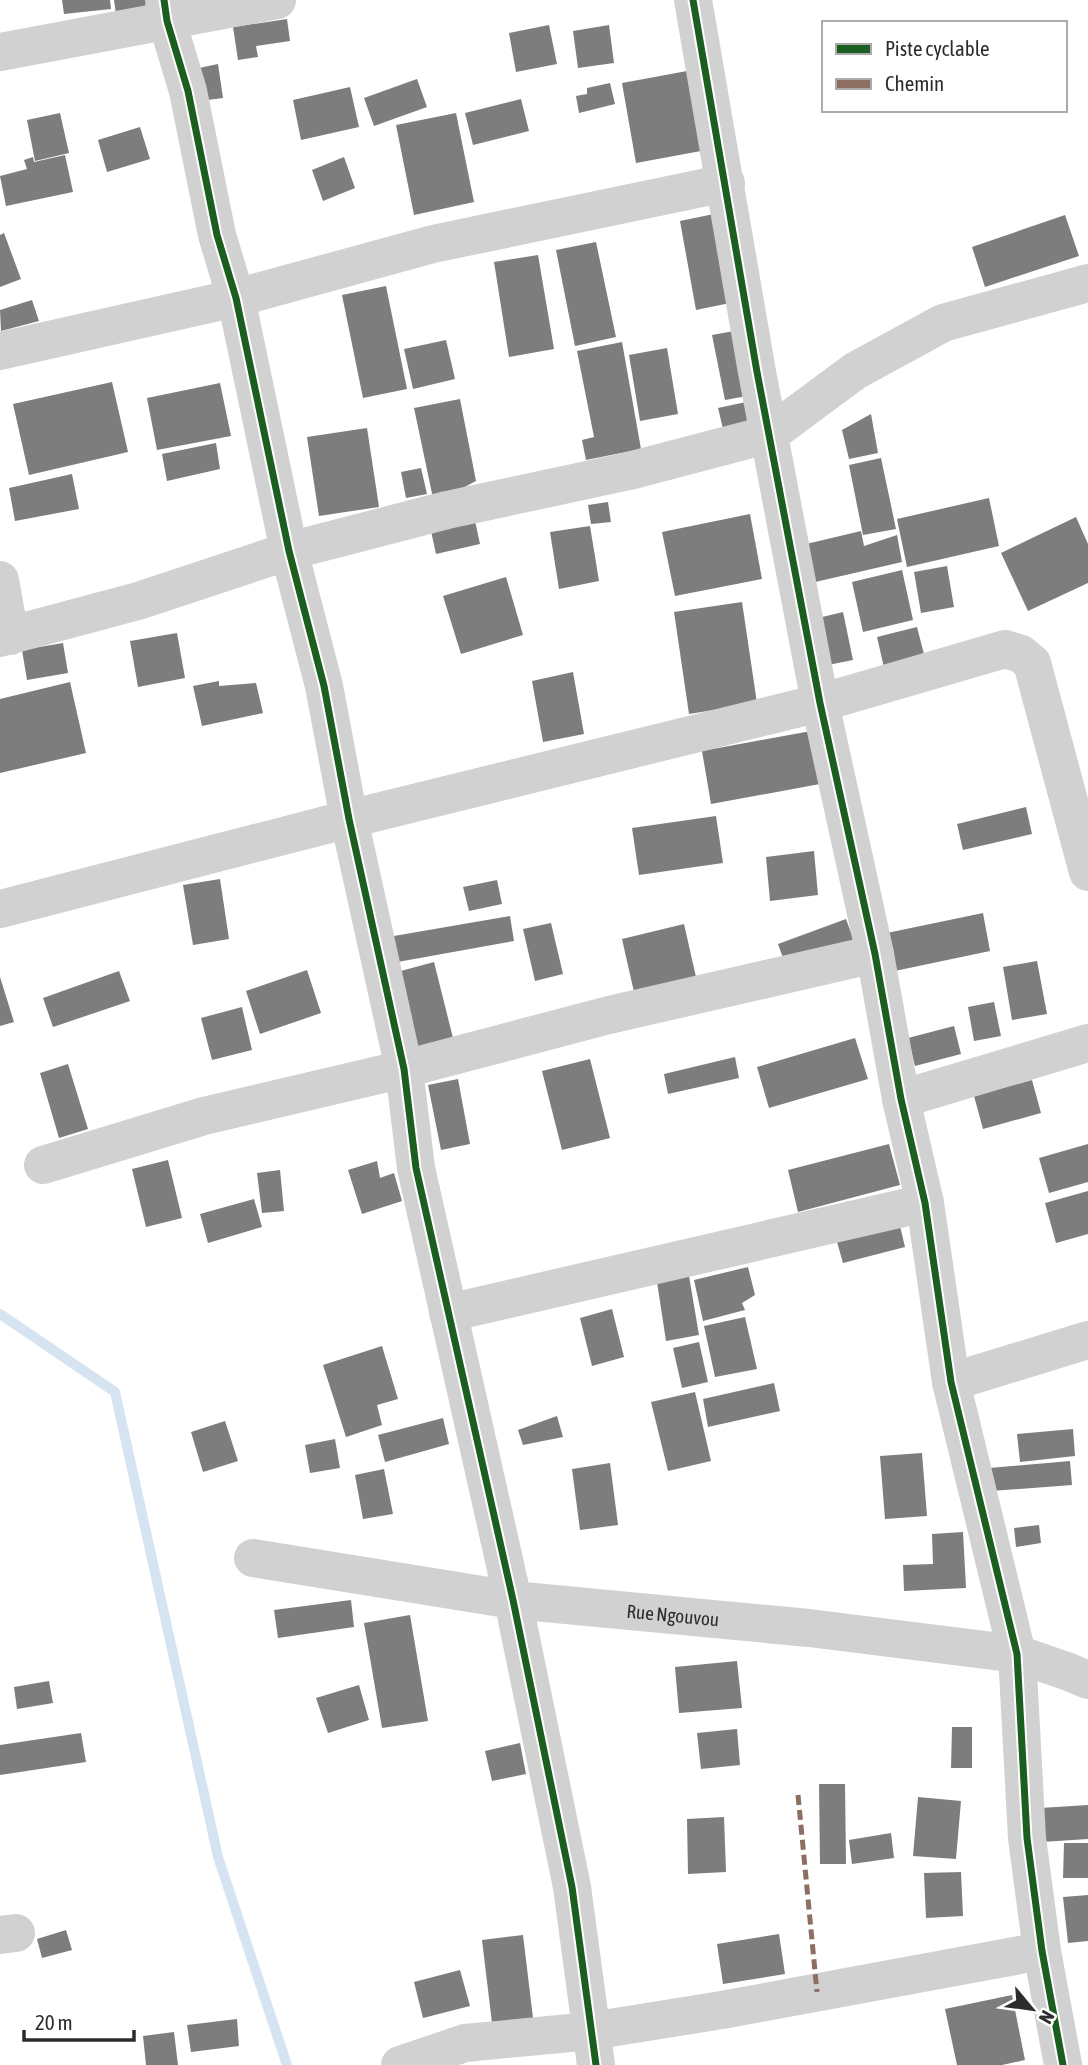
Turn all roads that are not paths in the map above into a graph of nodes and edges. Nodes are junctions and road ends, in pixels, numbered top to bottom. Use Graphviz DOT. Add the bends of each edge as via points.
graph roads {
  1 [pos="277,0"];
  2 [pos="693,0"];
  3 [pos="165,10"];
  4 [pos="0,52"];
  5 [pos="726,183"];
  6 [pos="1088,283"];
  7 [pos="236,298"];
  8 [pos="0,351"];
  9 [pos="770,434"];
  10 [pos="289,551"];
  11 [pos="0,580"];
  12 [pos="5,637"];
  13 [pos="820,703"];
  14 [pos="349,819"];
  15 [pos="1088,872"];
  16 [pos="0,909"];
  17 [pos="875,954"];
  18 [pos="1088,1042"];
  19 [pos="404,1069"];
  20 [pos="901,1099"];
  21 [pos="43,1164"];
  22 [pos="925,1203"];
  23 [pos="448,1313"];
  24 [pos="1088,1340"];
  25 [pos="951,1382"];
  26 [pos="253,1558"];
  27 [pos="513,1600"];
  28 [pos="1017,1654"];
  29 [pos="1088,1680"];
  30 [pos="1042,1951"];
  31 [pos="593,2048"];
  32 [pos="400,2065"];
  33 [pos="1063,2065"];
  1 -- 3 [label="street"];
  2 -- 5 [label="street"];
  3 -- 4 [label="street"];
  3 -- 7 [label="street"];
  5 -- 7 [label="street" via="433,244"];
  5 -- 9 [label="street"];
  6 -- 9 [label="street" via="943,323 855,371"];
  7 -- 8 [label="street"];
  7 -- 10 [label="street"];
  9 -- 10 [label="street"];
  9 -- 13 [label="street"];
  10 -- 12 [label="street" via="138,601"];
  10 -- 14 [label="street" via="324,686"];
  11 -- 12 [label="street"];
  13 -- 14 [label="street"];
  13 -- 15 [label="street" via="1005,649 1021,653 1032,663"];
  13 -- 17 [label="street"];
  14 -- 16 [label="street"];
  14 -- 19 [label="street"];
  17 -- 19 [label="street" via="609,1015"];
  17 -- 20 [label="street"];
  18 -- 20 [label="street"];
  19 -- 21 [label="street" via="204,1116"];
  19 -- 23 [label="street" via="416,1168"];
  20 -- 22 [label="street"];
  22 -- 23 [label="street"];
  22 -- 25 [label="street"];
  23 -- 27 [label="street"];
  24 -- 25 [label="street"];
  25 -- 28 [label="street"];
  26 -- 27 [label="street, Rue Ngouvou"];
  27 -- 28 [label="street, Rue Ngouvou" via="809,1628"];
  27 -- 31 [label="street" via="572,1887"];
  28 -- 29 [label="street, Rue Ngouvou"];
  28 -- 30 [label="street" via="1027,1838"];
  30 -- 31 [label="street" via="722,2010"];
  30 -- 33 [label="street"];
  31 -- 32 [label="street" via="465,2043"];
}
